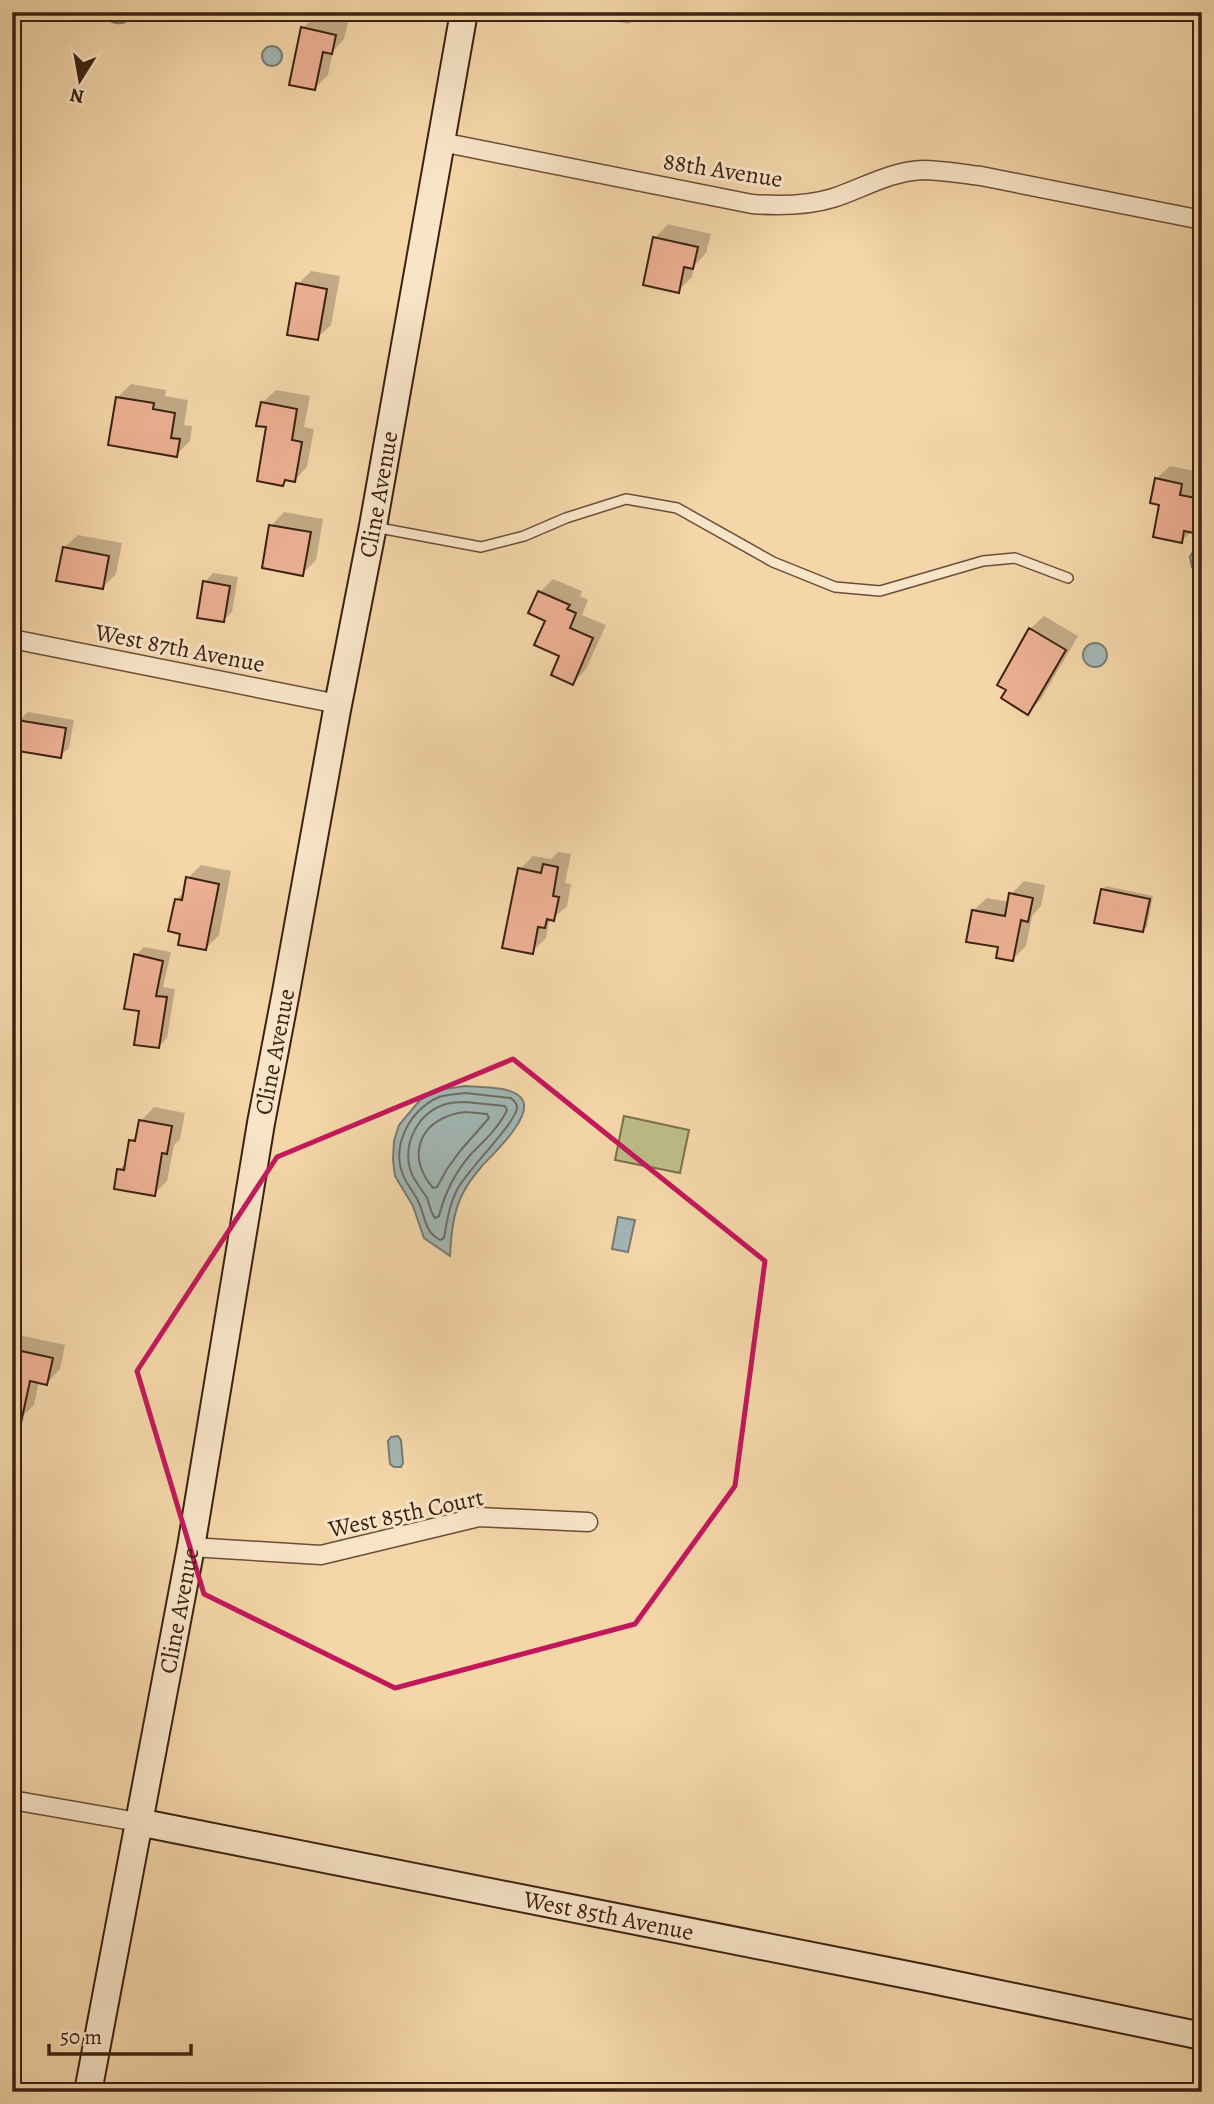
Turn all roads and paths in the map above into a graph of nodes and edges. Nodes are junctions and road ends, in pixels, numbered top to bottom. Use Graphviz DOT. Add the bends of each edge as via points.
graph roads {
  1 [pos="464,12"];
  2 [pos="441,142"];
  3 [pos="1202,220"];
  4 [pos="373,526"];
  5 [pos="1068,578"];
  6 [pos="12,639"];
  7 [pos="338,704"];
  8 [pos="589,1522"];
  9 [pos="191,1547"];
  10 [pos="12,1800"];
  11 [pos="138,1822"];
  12 [pos="1202,2036"];
  13 [pos="88,2092"];
  1 -- 2 [label="street, Cline Avenue"];
  2 -- 3 [label="street, 88th Avenue" via="752,204 787,206 832,198 881,178 920,170 981,176"];
  2 -- 4 [label="street, Cline Avenue"];
  4 -- 5 [label="lane" via="481,547 626,499 677,508 773,562 835,587 880,591 983,561 1015,558"];
  4 -- 7 [label="street, Cline Avenue"];
  6 -- 7 [label="street, West 87th Avenue"];
  7 -- 9 [label="street, Cline Avenue" via="261,1123"];
  8 -- 9 [label="street, West 85th Court" via="479,1517 321,1556"];
  9 -- 11 [label="street, Cline Avenue"];
  10 -- 11 [label="street, West 85th Avenue"];
  11 -- 12 [label="street, West 85th Avenue"];
  11 -- 13 [label="street, Cline Avenue"];
}
